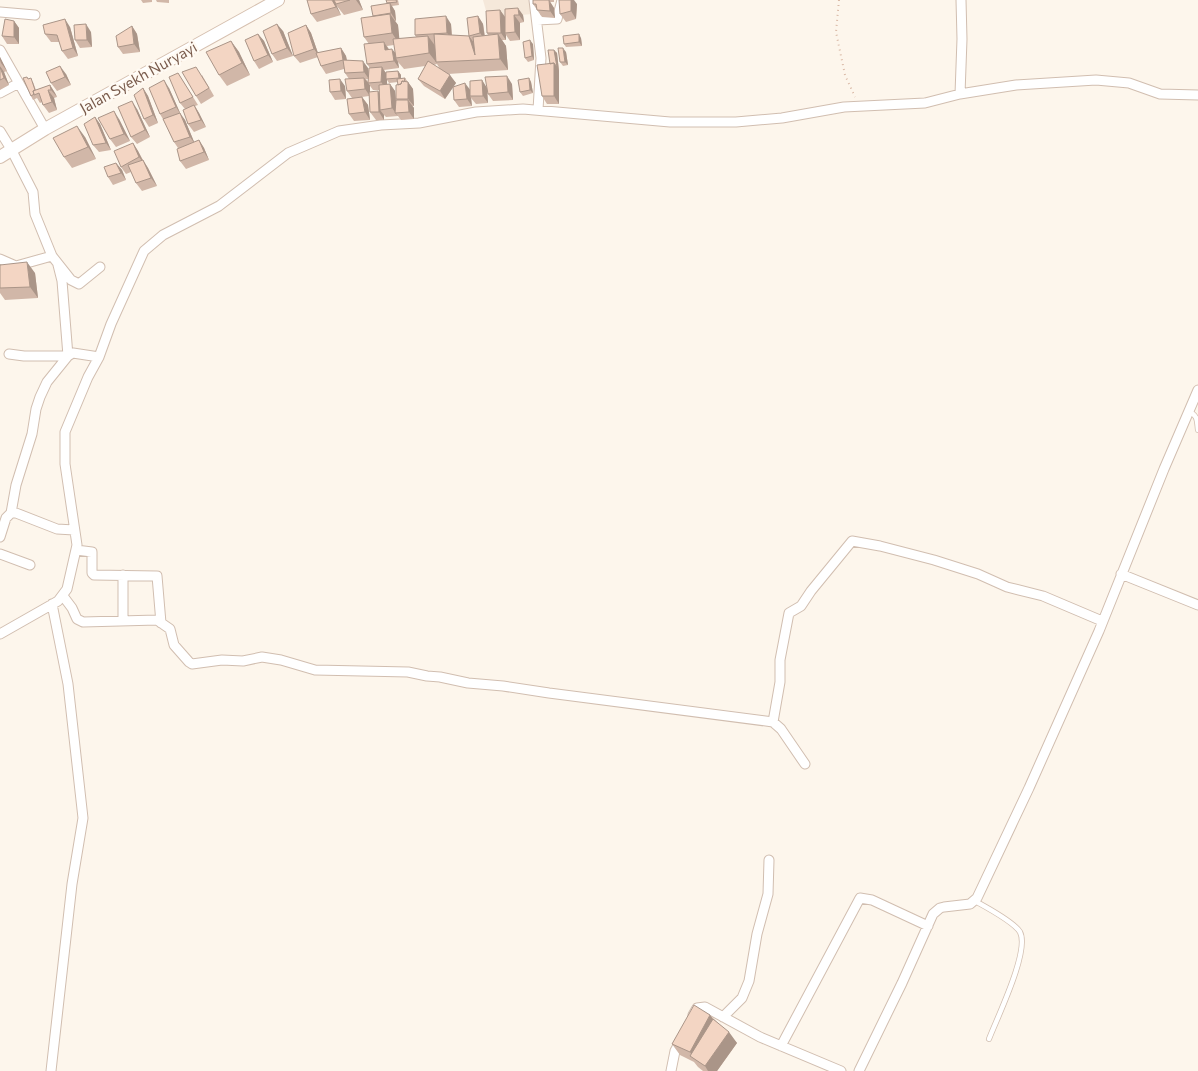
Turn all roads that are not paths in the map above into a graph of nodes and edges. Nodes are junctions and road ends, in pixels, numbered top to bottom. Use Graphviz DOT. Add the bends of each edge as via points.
graph roads {
  1 [pos="278,0"];
  2 [pos="534,0"];
  3 [pos="562,0"];
  4 [pos="961,0"];
  5 [pos="0,12"];
  6 [pos="35,15"];
  7 [pos="537,20"];
  8 [pos="0,50"];
  9 [pos="19,83"];
  10 [pos="0,93"];
  11 [pos="960,94"];
  12 [pos="1198,95"];
  13 [pos="538,106"];
  14 [pos="45,129"];
  15 [pos="0,131"];
  16 [pos="12,149"];
  17 [pos="0,157"];
  18 [pos="52,256"];
  19 [pos="0,259"];
  20 [pos="58,265"];
  21 [pos="100,267"];
  22 [pos="10,354"];
  23 [pos="68,356"];
  24 [pos="95,357"];
  25 [pos="1198,390"];
  26 [pos="1188,412"];
  27 [pos="1198,430"];
  28 [pos="6,516"];
  29 [pos="74,530"];
  30 [pos="0,537"];
  31 [pos="76,550"];
  32 [pos="0,554"];
  33 [pos="30,565"];
  34 [pos="1121,574"];
  35 [pos="123,575"];
  36 [pos="63,596"];
  37 [pos="52,604"];
  38 [pos="1198,605"];
  39 [pos="123,621"];
  40 [pos="1102,622"];
  41 [pos="161,623"];
  42 [pos="0,634"];
  43 [pos="773,722"];
  44 [pos="806,764"];
  45 [pos="769,860"];
  46 [pos="975,901"];
  47 [pos="928,926"];
  48 [pos="723,1017"];
  49 [pos="989,1039"];
  50 [pos="781,1046"];
  51 [pos="50,1071"];
  52 [pos="671,1071"];
  53 [pos="841,1071"];
  54 [pos="858,1071"];
  1 -- 14 [label="main road, Jalan Syekh Nuryayi"];
  2 -- 7 [label="street"];
  3 -- 7 [label="street" via="558,19"];
  4 -- 11 [label="street"];
  5 -- 6 [label="street"];
  7 -- 13 [label="street" via="540,58"];
  8 -- 9 [label="street"];
  9 -- 10 [label="street"];
  9 -- 14 [label="street"];
  11 -- 12 [label="street" via="1016,85 1096,80 1129,83 1160,94"];
  11 -- 13 [label="street" via="925,103 844,107 782,118 717,122 609,118"];
  13 -- 24 [label="street" via="339,131 288,152 219,206 163,235 144,251"];
  14 -- 16 [label="main road, Jalan Syekh Nuryayi"];
  15 -- 16 [label="street"];
  16 -- 17 [label="main road, Jalan Syekh Nuryayi"];
  16 -- 18 [label="street" via="32,192 35,214"];
  18 -- 19 [label="street" via="16,266"];
  18 -- 20 [label="street"];
  20 -- 21 [label="street" via="79,284"];
  20 -- 23 [label="street"];
  22 -- 23 [label="street"];
  23 -- 24 [label="street" via="73,353"];
  23 -- 28 [label="street" via="47,382 40,397"];
  24 -- 29 [label="street" via="65,432 65,464"];
  25 -- 26 [label="street"];
  26 -- 27 [label="lane" via="1196,418"];
  26 -- 34 [label="street"];
  28 -- 29 [label="street" via="16,513 57,529"];
  28 -- 30 [label="street"];
  29 -- 31 [label="street"];
  31 -- 35 [label="street" via="92,552 94,575"];
  31 -- 36 [label="street"];
  32 -- 33 [label="street"];
  34 -- 38 [label="street"];
  34 -- 40 [label="street"];
  35 -- 39 [label="street"];
  35 -- 41 [label="street" via="158,576"];
  36 -- 37 [label="street"];
  36 -- 39 [label="street" via="78,620"];
  37 -- 42 [label="street"];
  37 -- 51 [label="street" via="68,684 83,818"];
  39 -- 41 [label="street" via="157,620"];
  40 -- 43 [label="street" via="1043,596 978,574 852,541 800,606 789,613"];
  40 -- 46 [label="street"];
  41 -- 43 [label="street" via="170,630 176,647 194,664 262,657 315,670 408,672 468,683"];
  43 -- 44 [label="street" via="781,728"];
  45 -- 48 [label="street" via="768,894 749,980 742,998"];
  46 -- 47 [label="street" via="940,908"];
  46 -- 49 [label="lane" via="1020,931 1022,942 1020,961"];
  47 -- 50 [label="street" via="872,900 860,898"];
  47 -- 54 [label="street"];
  48 -- 50 [label="street"];
  48 -- 52 [label="street" via="705,1007 695,1010 675,1051"];
  50 -- 53 [label="street"];
}
